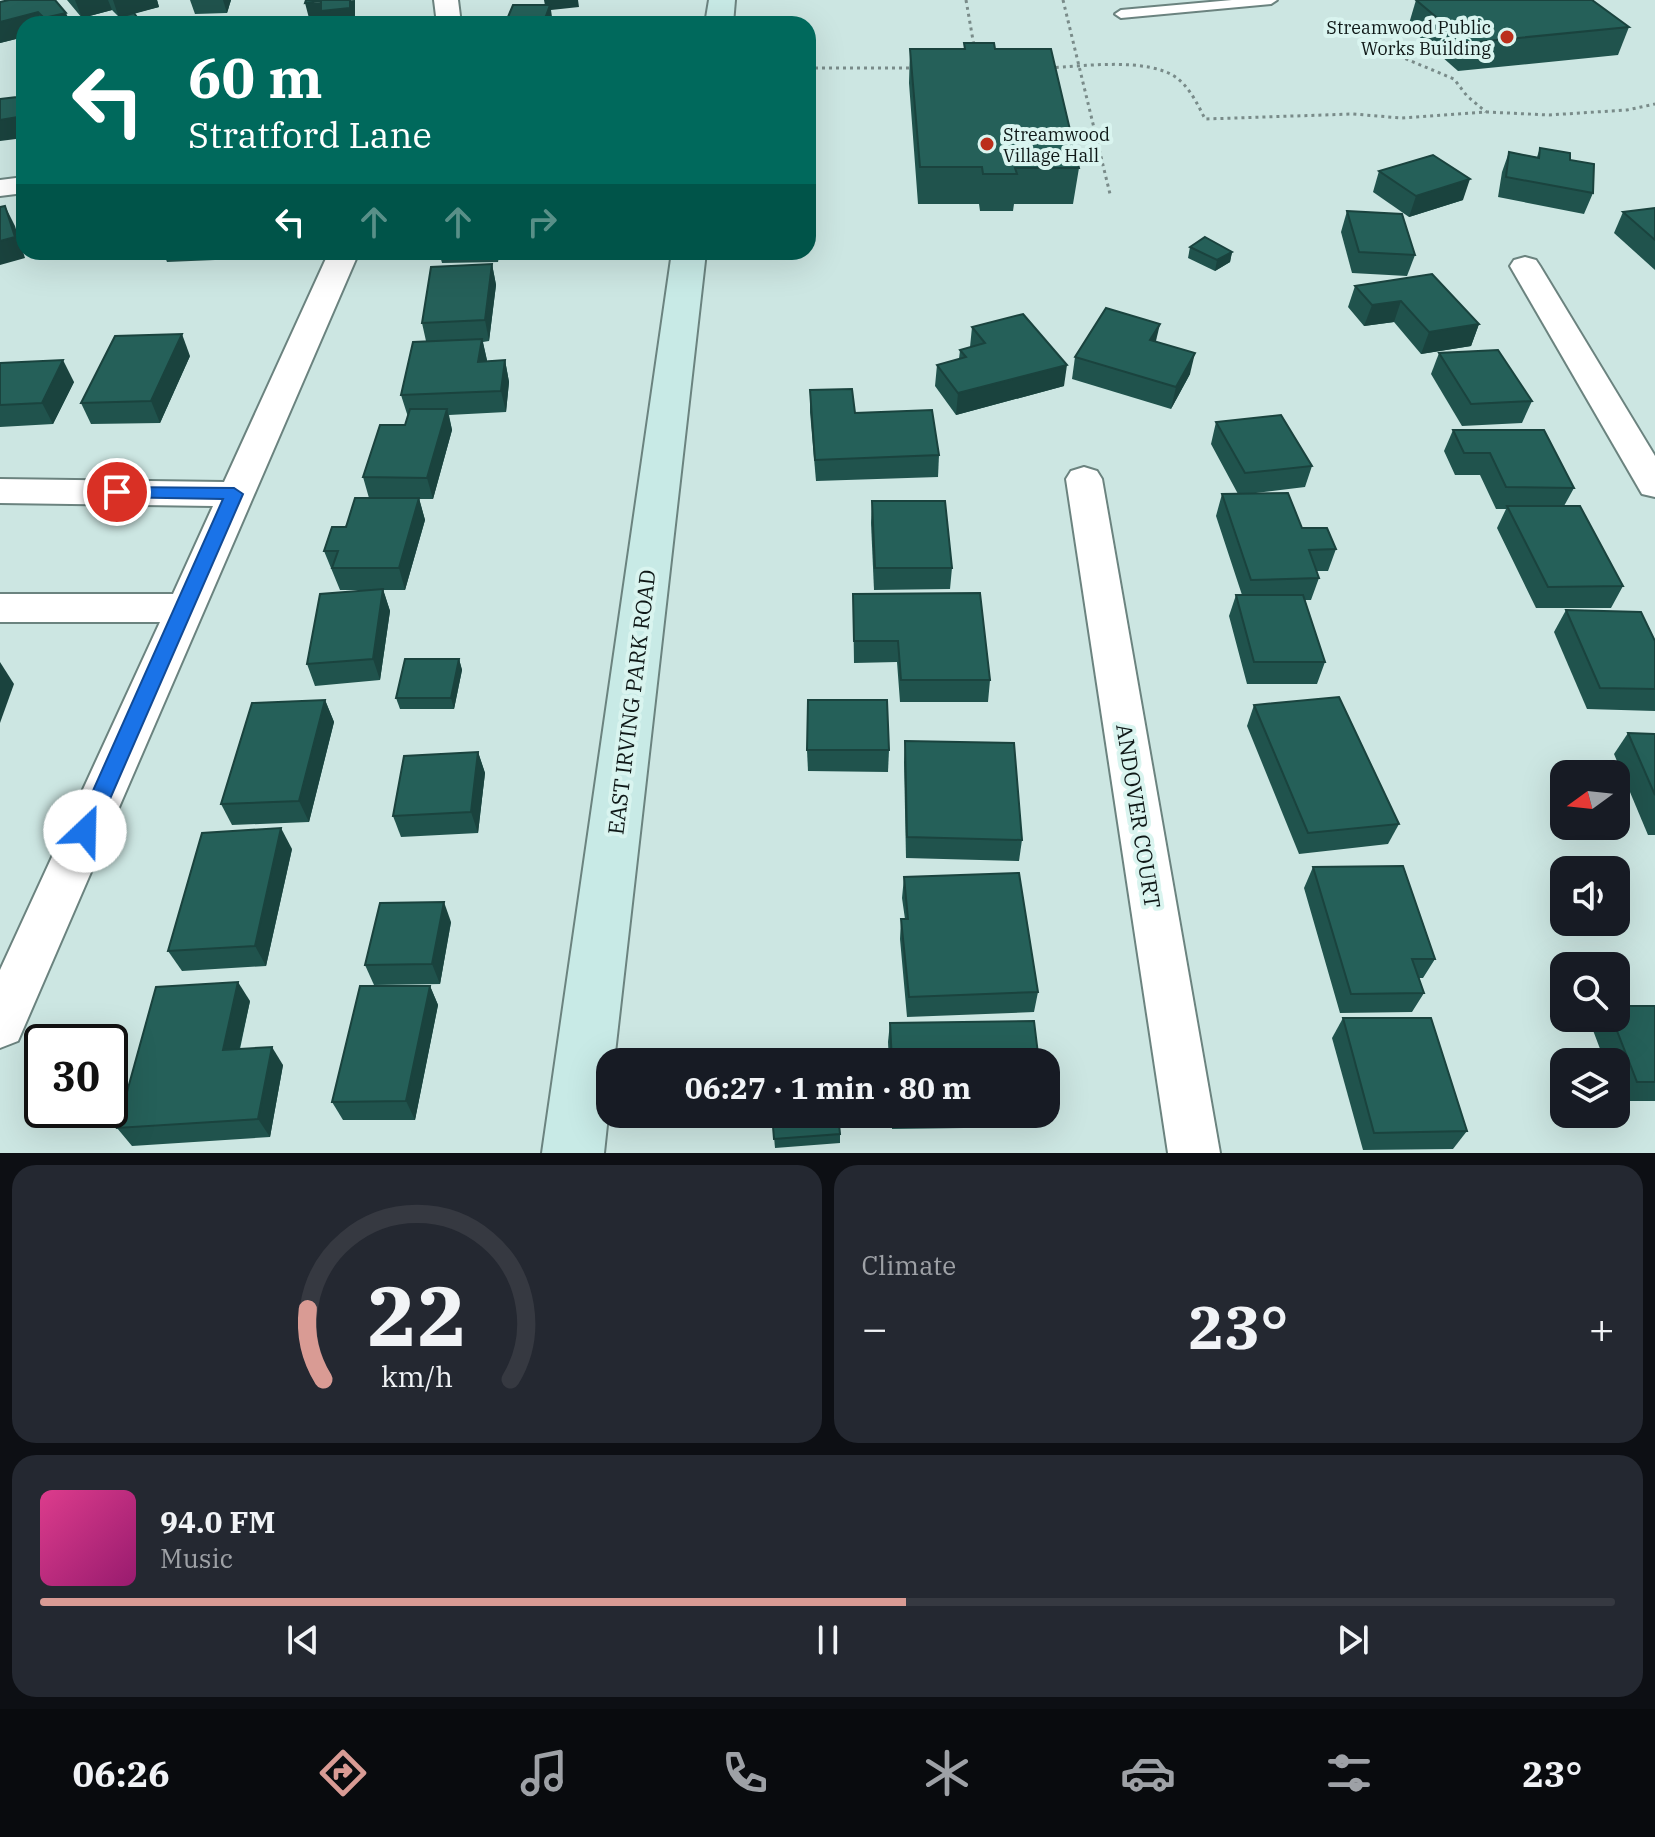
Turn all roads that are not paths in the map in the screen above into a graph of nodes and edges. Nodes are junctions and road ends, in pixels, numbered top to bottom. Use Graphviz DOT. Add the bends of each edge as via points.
graph roads {
  1 [pos="1271,0"];
  2 [pos="1121,14"];
  3 [pos="340,260"];
  4 [pos="688,260"];
  5 [pos="1525,266"];
  6 [pos="1084,479"];
  7 [pos="1655,485"];
  8 [pos="0,491"];
  9 [pos="234,494"];
  10 [pos="0,608"];
  11 [pos="183,608"];
  12 [pos="0,1025"];
  13 [pos="573,1153"];
  14 [pos="1194,1153"];
  1 -- 2 [label="lane"];
  3 -- 9 [label="street"];
  4 -- 13 [label="main road, EAST IRVING PARK ROAD"];
  5 -- 7 [label="street"];
  6 -- 14 [label="street, ANDOVER COURT"];
  8 -- 9 [label="street"];
  9 -- 11 [label="street"];
  10 -- 11 [label="street"];
  11 -- 12 [label="street"];
}
